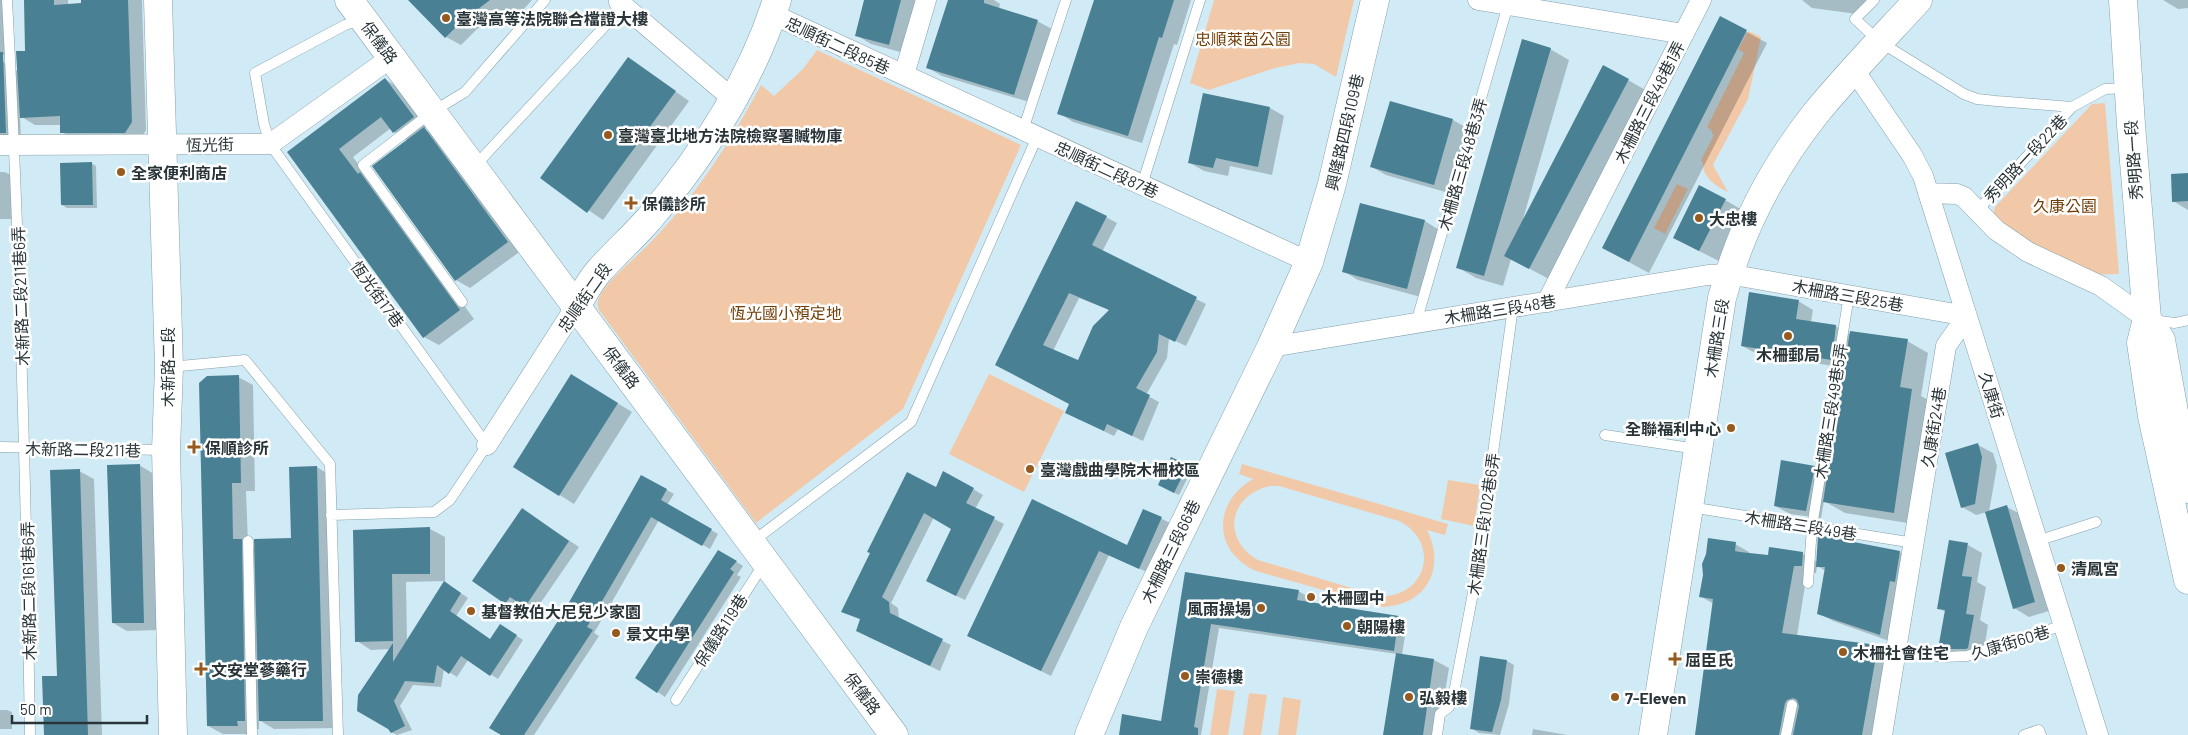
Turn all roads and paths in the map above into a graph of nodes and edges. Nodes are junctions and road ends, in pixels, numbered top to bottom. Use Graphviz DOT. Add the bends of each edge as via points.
graph roads {
  1 [pos="7,0"];
  2 [pos="158,0"];
  3 [pos="545,0"];
  4 [pos="926,0"];
  5 [pos="1066,0"];
  6 [pos="1200,0"];
  7 [pos="1375,0"];
  8 [pos="1478,0"];
  9 [pos="1701,0"];
  10 [pos="1874,0"];
  11 [pos="1918,0"];
  12 [pos="2123,0"];
  13 [pos="618,1"];
  14 [pos="1508,5"];
  15 [pos="775,7"];
  16 [pos="356,9"];
  17 [pos="1684,34"];
  18 [pos="1880,42"];
  19 [pos="392,57"];
  20 [pos="1854,70"];
  21 [pos="904,75"];
  22 [pos="2128,88"];
  23 [pos="734,100"];
  24 [pos="2072,107"];
  25 [pos="432,112"];
  26 [pos="1030,133"];
  27 [pos="270,144"];
  28 [pos="7,145"];
  29 [pos="162,145"];
  30 [pos="473,167"];
  31 [pos="1142,185"];
  32 [pos="1928,193"];
  33 [pos="1978,210"];
  34 [pos="1309,262"];
  35 [pos="1728,274"];
  36 [pos="1849,295"];
  37 [pos="462,302"];
  38 [pos="1547,302"];
  39 [pos="576,306"];
  40 [pos="1514,307"];
  41 [pos="1967,316"];
  42 [pos="2147,319"];
  43 [pos="2188,320"];
  44 [pos="1416,323"];
  45 [pos="1271,347"];
  46 [pos="169,367"];
  47 [pos="1605,435"];
  48 [pos="487,445"];
  49 [pos="0,447"];
  50 [pos="25,448"];
  51 [pos="166,450"];
  52 [pos="1698,450"];
  53 [pos="2188,489"];
  54 [pos="1689,507"];
  55 [pos="331,515"];
  56 [pos="2096,522"];
  57 [pos="1812,527"];
  58 [pos="248,541"];
  59 [pos="2038,541"];
  60 [pos="1914,544"];
  61 [pos="758,552"];
  62 [pos="2188,580"];
  63 [pos="1808,583"];
  64 [pos="2064,625"];
  65 [pos="1896,650"];
  66 [pos="676,700"];
  67 [pos="1792,705"];
  68 [pos="30,735"];
  69 [pos="173,735"];
  70 [pos="252,735"];
  71 [pos="338,735"];
  72 [pos="894,735"];
  73 [pos="1089,735"];
  74 [pos="1437,735"];
  75 [pos="1653,735"];
  76 [pos="1786,735"];
  77 [pos="1882,735"];
  78 [pos="2024,735"];
  79 [pos="2041,735"];
  80 [pos="2098,735"];
  1 -- 28 [label="lane, 木新路二段211巷6弄"];
  2 -- 29 [label="street, 木新路二段"];
  3 -- 25 [label="lane" via="465,92"];
  4 -- 21 [label="street"];
  5 -- 26 [label="lane"];
  6 -- 31 [label="lane"];
  7 -- 34 [label="street, 興隆路四段109巷" via="1332,184"];
  8 -- 14 [label="street, 木柵路三段48巷1弄"];
  9 -- 17 [label="street"];
  10 -- 18 [label="lane, 秀明路一段22巷" via="1855,20"];
  11 -- 18 [label="street, 木柵路三段"];
  12 -- 22 [label="street, 秀明路一段"];
  13 -- 23 [label="street"];
  13 -- 30 [label="lane" via="615,15"];
  14 -- 17 [label="street, 木柵路三段48巷1弄"];
  14 -- 44 [label="lane, 木柵路三段48巷3弄"];
  15 -- 21 [label="street, 忠順街二段85巷"];
  15 -- 23 [label="street, 忠順街二段"];
  16 -- 19 [label="street, 保儀路"];
  16 -- 27 [label="lane" via="345,25 255,73"];
  17 -- 38 [label="street, 木柵路三段48巷1弄"];
  18 -- 20 [label="street, 木柵路三段"];
  18 -- 24 [label="lane, 秀明路一段22巷" via="1953,88 1977,99"];
  19 -- 25 [label="street, 保儀路"];
  19 -- 27 [label="street"];
  20 -- 32 [label="street, 久康街" via="1912,155"];
  20 -- 35 [label="street, 木柵路三段" via="1788,152 1756,209"];
  21 -- 26 [label="street, 忠順街二段87巷"];
  22 -- 24 [label="lane, 秀明路一段22巷" via="2105,89"];
  22 -- 42 [label="street, 秀明路一段"];
  23 -- 39 [label="street, 忠順街二段" via="677,184 598,272"];
  24 -- 33 [label="lane, 秀明路一段22巷"];
  25 -- 30 [label="street, 保儀路"];
  25 -- 37 [label="lane" via="363,165"];
  26 -- 31 [label="street, 忠順街二段87巷"];
  26 -- 61 [label="lane" via="911,422"];
  27 -- 29 [label="street, 恆光街"];
  27 -- 48 [label="lane, 恆光街17巷"];
  28 -- 29 [label="street, 恆光街"];
  28 -- 50 [label="lane, 木新路二段211巷6弄"];
  29 -- 46 [label="street, 木新路二段"];
  30 -- 39 [label="street, 保儀路"];
  31 -- 34 [label="street, 忠順街二段87巷"];
  32 -- 33 [label="street" via="1957,194"];
  32 -- 41 [label="street, 久康街"];
  33 -- 42 [label="street" via="1996,230 2028,252 2101,286"];
  34 -- 45 [label="street, 木柵路三段66巷"];
  35 -- 36 [label="street, 木柵路三段25巷"];
  35 -- 38 [label="street, 木柵路三段48巷"];
  35 -- 52 [label="street, 木柵路三段"];
  36 -- 41 [label="street, 木柵路三段25巷"];
  36 -- 57 [label="lane, 木柵路三段49巷5弄"];
  38 -- 40 [label="street, 木柵路三段48巷"];
  39 -- 48 [label="street, 忠順街二段"];
  39 -- 61 [label="street, 保儀路"];
  40 -- 44 [label="street, 木柵路三段48巷"];
  40 -- 74 [label="lane, 木柵路三段102巷6弄" via="1476,577 1453,698 1449,707 1440,714"];
  41 -- 59 [label="street, 久康街"];
  41 -- 60 [label="street, 久康街24巷" via="1946,346"];
  42 -- 43 [label="lane" via="2175,323"];
  42 -- 53 [label="street, 秀明路一段" via="2161,340"];
  42 -- 62 [label="street, 秀明路一段" via="2141,343"];
  44 -- 45 [label="street, 木柵路三段48巷"];
  45 -- 73 [label="street, 木柵路三段66巷" via="1134,626"];
  46 -- 51 [label="street, 木新路二段"];
  46 -- 55 [label="lane" via="245,360 330,464"];
  47 -- 52 [label="lane"];
  48 -- 55 [label="lane" via="450,500 434,512"];
  49 -- 50 [label="lane, 木新路二段211巷"];
  50 -- 51 [label="lane, 木新路二段211巷"];
  50 -- 68 [label="lane, 木新路二段161巷6弄"];
  51 -- 69 [label="street, 木新路二段"];
  52 -- 54 [label="street, 木柵路三段"];
  54 -- 57 [label="lane, 木柵路三段49巷"];
  54 -- 75 [label="street, 木柵路三段"];
  55 -- 71 [label="lane"];
  56 -- 59 [label="lane"];
  57 -- 60 [label="lane, 木柵路三段49巷"];
  57 -- 63 [label="lane, 木柵路三段49巷5弄"];
  58 -- 70 [label="lane"];
  59 -- 64 [label="street, 久康街"];
  60 -- 65 [label="street, 久康街24巷"];
  61 -- 66 [label="lane, 保儀路119巷"];
  61 -- 72 [label="street, 保儀路"];
  64 -- 65 [label="lane, 久康街60巷" via="1967,656 1944,657"];
  64 -- 80 [label="street, 久康街"];
  65 -- 77 [label="street, 久康街24巷"];
  67 -- 76 [label="lane"];
  78 -- 79 [label="lane" via="2039,730"];
}
